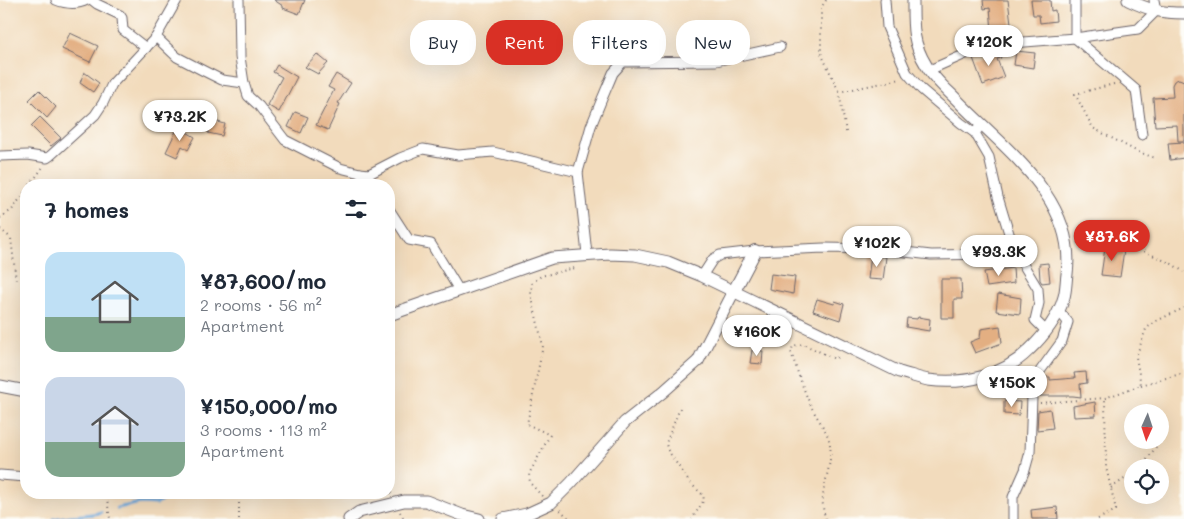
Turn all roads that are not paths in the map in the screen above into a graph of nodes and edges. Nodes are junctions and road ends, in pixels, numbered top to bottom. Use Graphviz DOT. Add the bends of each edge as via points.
graph roads {
  1 [pos="56,0"];
  2 [pos="87,0"];
  3 [pos="92,0"];
  4 [pos="178,0"];
  5 [pos="238,0"];
  6 [pos="885,0"];
  7 [pos="913,0"];
  8 [pos="1075,0"];
  9 [pos="1128,0"];
  10 [pos="1155,5"];
  11 [pos="1184,13"];
  12 [pos="156,37"];
  13 [pos="1075,38"];
  14 [pos="780,47"];
  15 [pos="146,48"];
  16 [pos="931,72"];
  17 [pos="244,83"];
  18 [pos="978,129"];
  19 [pos="1142,135"];
  20 [pos="0,156"];
  21 [pos="578,172"];
  22 [pos="360,173"];
  23 [pos="364,179"];
  24 [pos="395,218"];
  25 [pos="1007,249"];
  26 [pos="755,251"];
  27 [pos="587,254"];
  28 [pos="702,276"];
  29 [pos="459,290"];
  30 [pos="734,291"];
  31 [pos="1058,310"];
  32 [pos="395,313"];
  33 [pos="1046,331"];
  34 [pos="0,386"];
  35 [pos="20,390"];
  36 [pos="0,475"];
  37 [pos="20,477"];
  38 [pos="349,519"];
  39 [pos="479,519"];
  40 [pos="503,519"];
  41 [pos="1013,519"];
  1 -- 2 [label="street" via="80,3"];
  3 -- 15 [label="street" via="120,15 123,30"];
  4 -- 12 [label="street"];
  5 -- 17 [label="street"];
  6 -- 18 [label="street" via="887,27 906,74 961,123"];
  7 -- 16 [label="street" via="912,33"];
  8 -- 13 [label="street"];
  9 -- 10 [label="street" via="1146,9"];
  10 -- 11 [label="street"];
  10 -- 13 [label="street" via="1138,29"];
  12 -- 15 [label="street"];
  12 -- 17 [label="street" via="177,57 222,80"];
  13 -- 16 [label="street" via="999,44 977,49"];
  13 -- 19 [label="street" via="1136,90"];
  14 -- 21 [label="street" via="716,61 623,62 613,73 602,99"];
  15 -- 20 [label="street" via="112,84 95,115 47,158"];
  16 -- 18 [label="street"];
  17 -- 22 [label="street" via="248,96 285,140 340,168"];
  18 -- 25 [label="street" via="990,157 1011,240"];
  18 -- 31 [label="street" via="1008,150 1047,194 1059,218 1067,245 1068,267 1064,296"];
  21 -- 22 [label="street" via="493,152 458,155 423,149 368,174"];
  21 -- 27 [label="street"];
  22 -- 23 [label="street"];
  24 -- 29 [label="street" via="409,240 431,244"];
  25 -- 26 [label="street" via="998,254 931,256 879,249"];
  25 -- 33 [label="street" via="1018,256 1038,289 1034,320"];
  26 -- 28 [label="street" via="713,258"];
  26 -- 30 [label="main road"];
  27 -- 28 [label="street" via="635,256 668,262"];
  27 -- 29 [label="street" via="552,258"];
  28 -- 30 [label="street"];
  29 -- 32 [label="street"];
  30 -- 33 [label="street" via="899,372 927,380 953,382 982,377 1005,368 1026,353"];
  30 -- 40 [label="street" via="698,361 625,422 550,503 527,514"];
  31 -- 33 [label="street"];
  31 -- 41 [label="street" via="1068,322 1062,341 1035,378 1030,452 1013,496"];
  34 -- 35 [label="street"];
  36 -- 37 [label="street"];
  38 -- 39 [label="street" via="358,512 394,503 426,501"];
}
